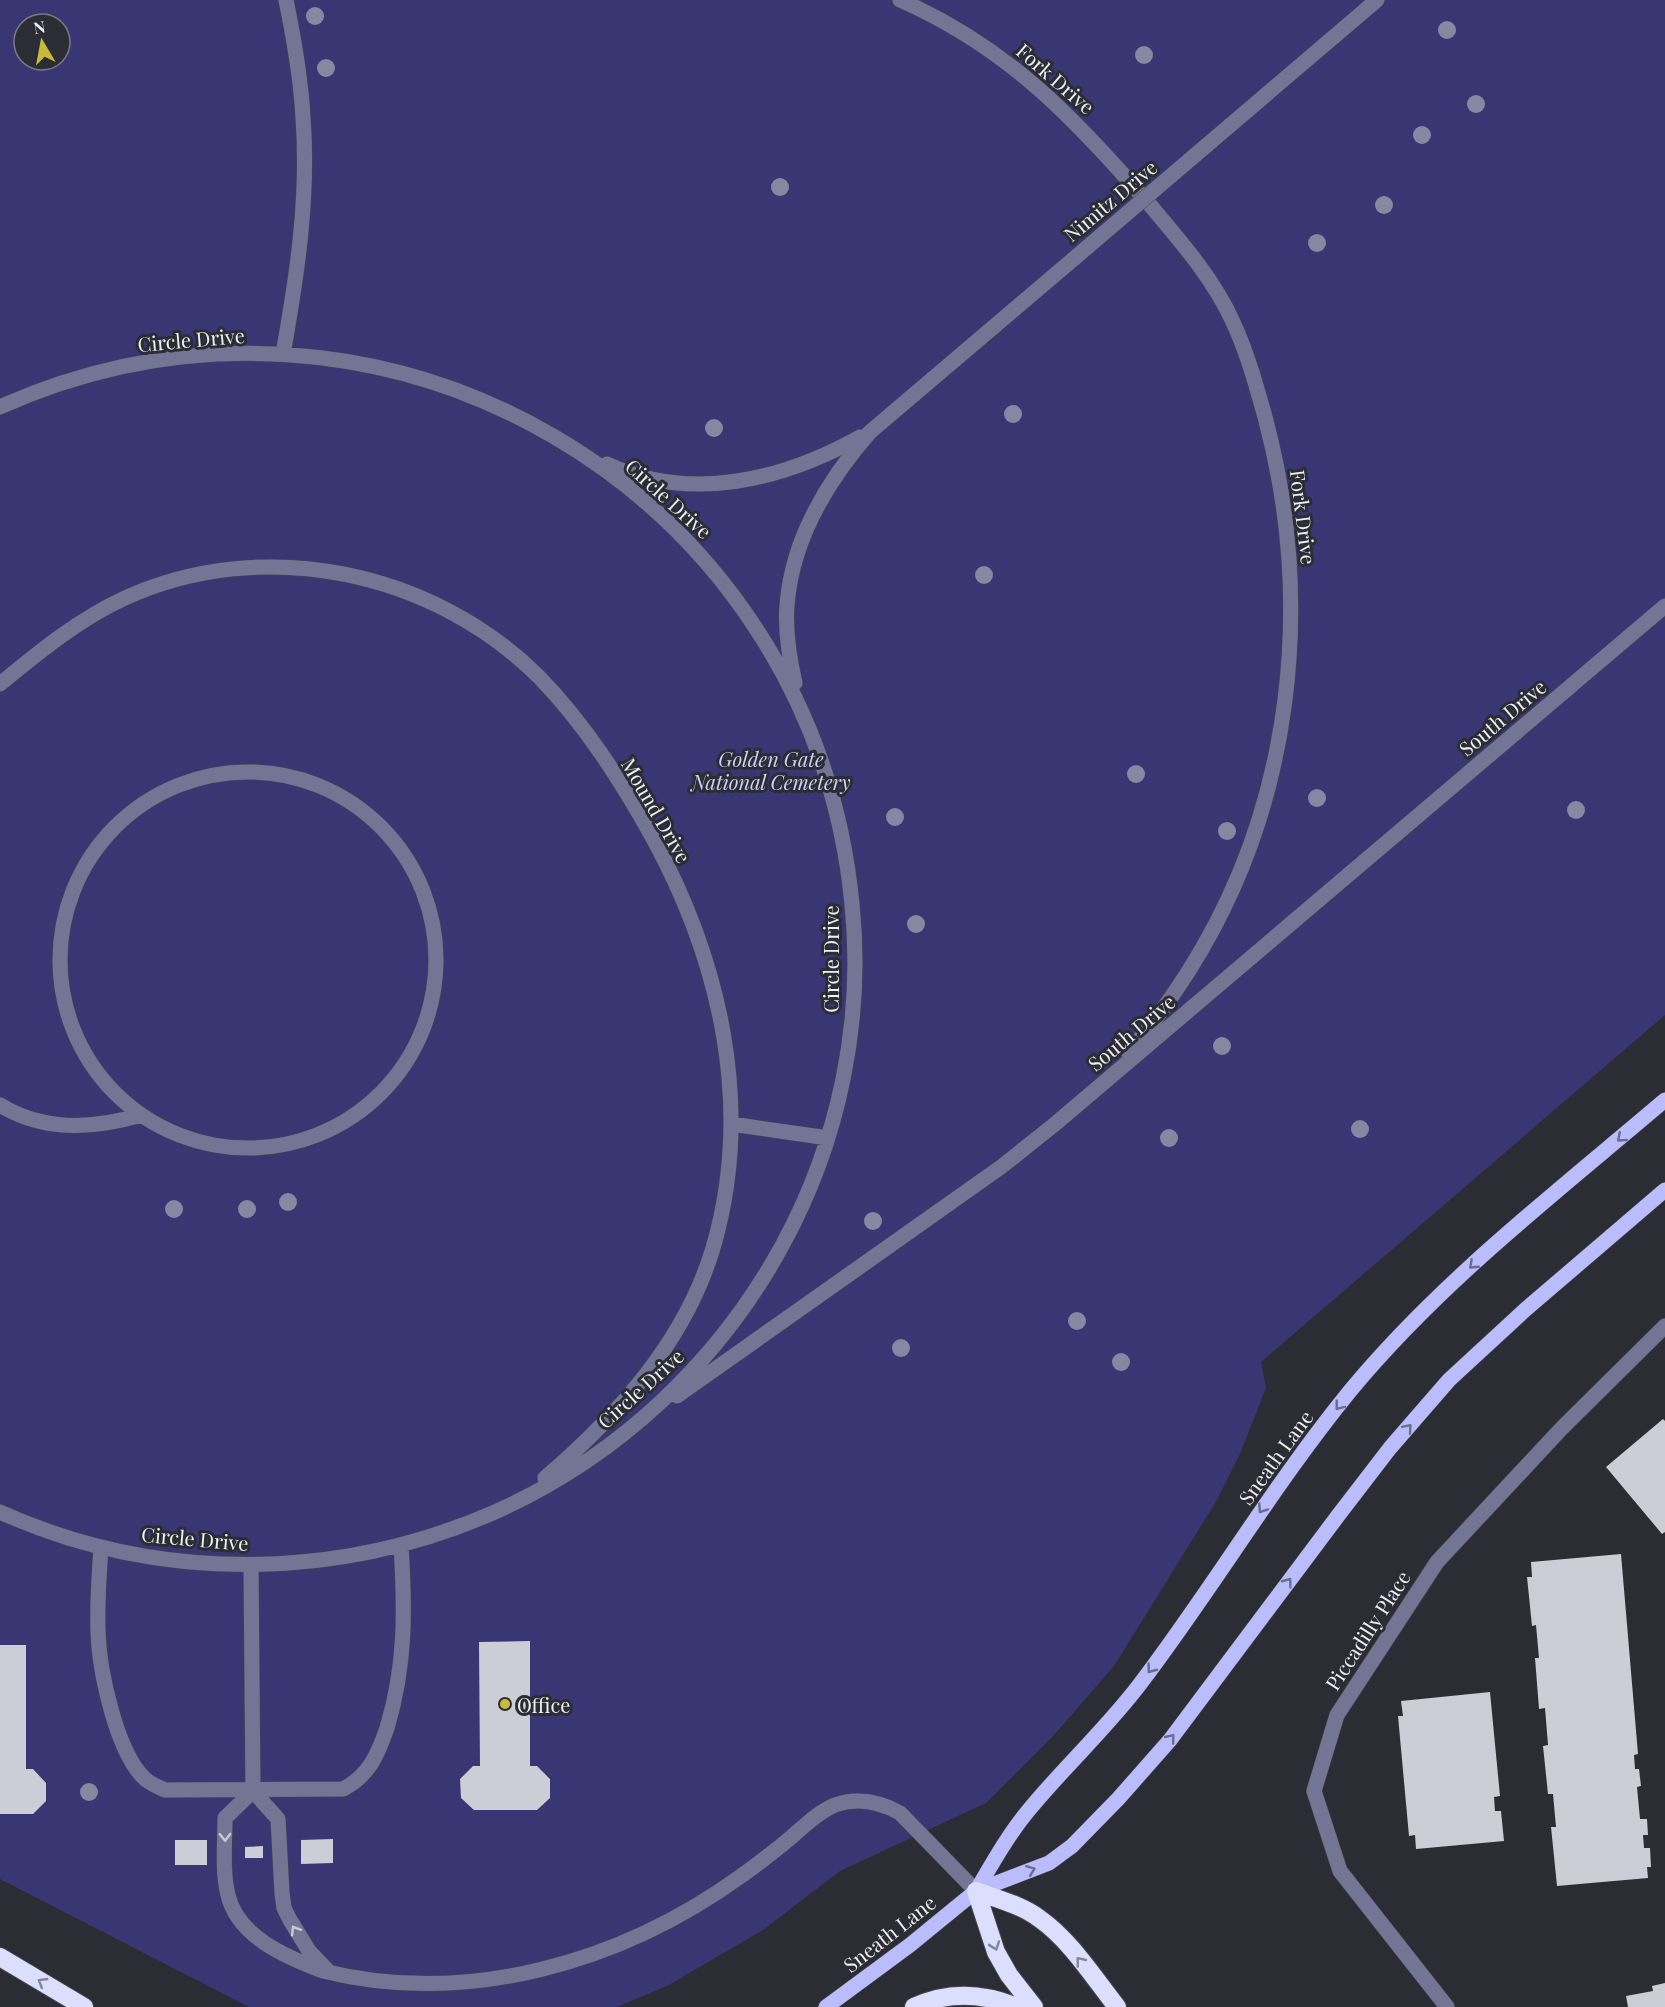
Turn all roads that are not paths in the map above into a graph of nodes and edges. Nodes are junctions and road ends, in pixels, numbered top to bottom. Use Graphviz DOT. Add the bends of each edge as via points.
graph roads {
  1 [pos="286,0"];
  2 [pos="900,0"];
  3 [pos="1377,0"];
  4 [pos="283,354"];
  5 [pos="0,407"];
  6 [pos="870,432"];
  7 [pos="575,448"];
  8 [pos="1665,606"];
  9 [pos="0,684"];
  10 [pos="806,718"];
  11 [pos="1665,1100"];
  12 [pos="0,1105"];
  13 [pos="141,1115"];
  14 [pos="732,1124"];
  15 [pos="1055,1124"];
  16 [pos="828,1138"];
  17 [pos="1665,1190"];
  18 [pos="1665,1326"];
  19 [pos="597,1454"];
  20 [pos="515,1503"];
  21 [pos="0,1512"];
  22 [pos="401,1545"];
  23 [pos="101,1548"];
  24 [pos="251,1565"];
  25 [pos="253,1791"];
  26 [pos="976,1891"];
  27 [pos="0,1957"];
  28 [pos="333,1975"];
  29 [pos="84,2007"];
  30 [pos="826,2007"];
  31 [pos="914,2007"];
  32 [pos="1017,2007"];
  33 [pos="1034,2007"];
  34 [pos="1117,2007"];
  35 [pos="1447,2007"];
  1 -- 4 [label="street" via="300,81 304,177 299,255"];
  2 -- 15 [label="street, Fork Drive" via="973,39 1033,83 1098,145 1190,252 1222,300 1238,333 1264,413 1284,503 1292,607 1288,682 1267,792 1244,864 1215,927 1158,1016 1110,1072"];
  3 -- 6 [label="street, Nimitz Drive, bridge"];
  4 -- 5 [label="street, Circle Drive" via="184,357 133,364 79,378"];
  4 -- 7 [label="street, Circle Drive" via="331,359 420,378 497,406"];
  6 -- 7 [label="street, Nimitz Drive" via="786,470 706,485 635,475"];
  6 -- 10 [label="street, Nimitz Drive" via="850,454 818,506 790,581 790,658"];
  7 -- 10 [label="street, Circle Drive" via="639,496 704,558 762,636"];
  8 -- 15 [label="street, South Drive"];
  9 -- 14 [label="street, Mound Drive" via="74,627 125,598 178,579 242,568 303,568 365,578 426,599 484,632 513,654 562,703 624,789 660,852 707,961 729,1067"];
  10 -- 16 [label="street, Circle Drive" via="841,826 854,920 850,1037"];
  11 -- 26 [label="main road, Sneath Lane, one-way" via="1484,1255 1352,1389 1296,1461 1152,1669 1028,1810"];
  12 -- 13 [label="street" via="32,1119 76,1127"];
  13 -- 13 [label="street" via="105,1083 90,1062 78,1042 63,995 63,924 70,899 92,856 124,819 143,805 165,792 211,777 260,773 283,776 352,804 372,819 405,857 417,877 433,924 433,998 420,1037 404,1065 389,1085 352,1117 307,1139 283,1145 257,1148 208,1144"];
  14 -- 16 [label="street"];
  14 -- 20 [label="street, Mound Drive" via="720,1222 702,1278 676,1332 616,1410"];
  15 -- 19 [label="street, South Drive"];
  16 -- 19 [label="street, Circle Drive" via="794,1224 747,1304 671,1393"];
  26 -- 17 [label="main road, Sneath Lane, one-way" via="1049,1863 1092,1827 1170,1740 1344,1508 1449,1380"];
  18 -- 35 [label="street, Piccadilly Place" via="1561,1429 1437,1562 1337,1715 1314,1791 1340,1871"];
  19 -- 20 [label="street, Circle Drive"];
  20 -- 22 [label="street, Circle Drive"];
  21 -- 23 [label="street, Circle Drive"];
  22 -- 24 [label="street, Circle Drive" via="329,1559"];
  22 -- 25 [label="street" via="405,1612 402,1662 392,1711 374,1761 355,1783 343,1789"];
  23 -- 24 [label="street, Circle Drive" via="175,1561"];
  23 -- 25 [label="street" via="100,1655 116,1725 136,1767 143,1778 165,1790"];
  24 -- 25 [label="street"];
  28 -- 25 [label="street, one-way" via="309,1951 290,1920 282,1893 278,1819"];
  25 -- 28 [label="street, one-way" via="225,1818 226,1878 234,1910 244,1925 276,1950"];
  26 -- 28 [label="street" via="900,1813 869,1801 851,1802 819,1815 740,1877 682,1914 619,1947 550,1975 492,1990 434,1994 379,1988"];
  26 -- 30 [label="main road, Sneath Lane"];
  26 -- 33 [label="highway, one-way" via="996,1952 1008,1975"];
  34 -- 26 [label="highway, one-way" via="1058,1934 1039,1918"];
  29 -- 27 [label="highway, one-way"];
  31 -- 32 [label="highway" via="945,1996 966,1995"];
}
